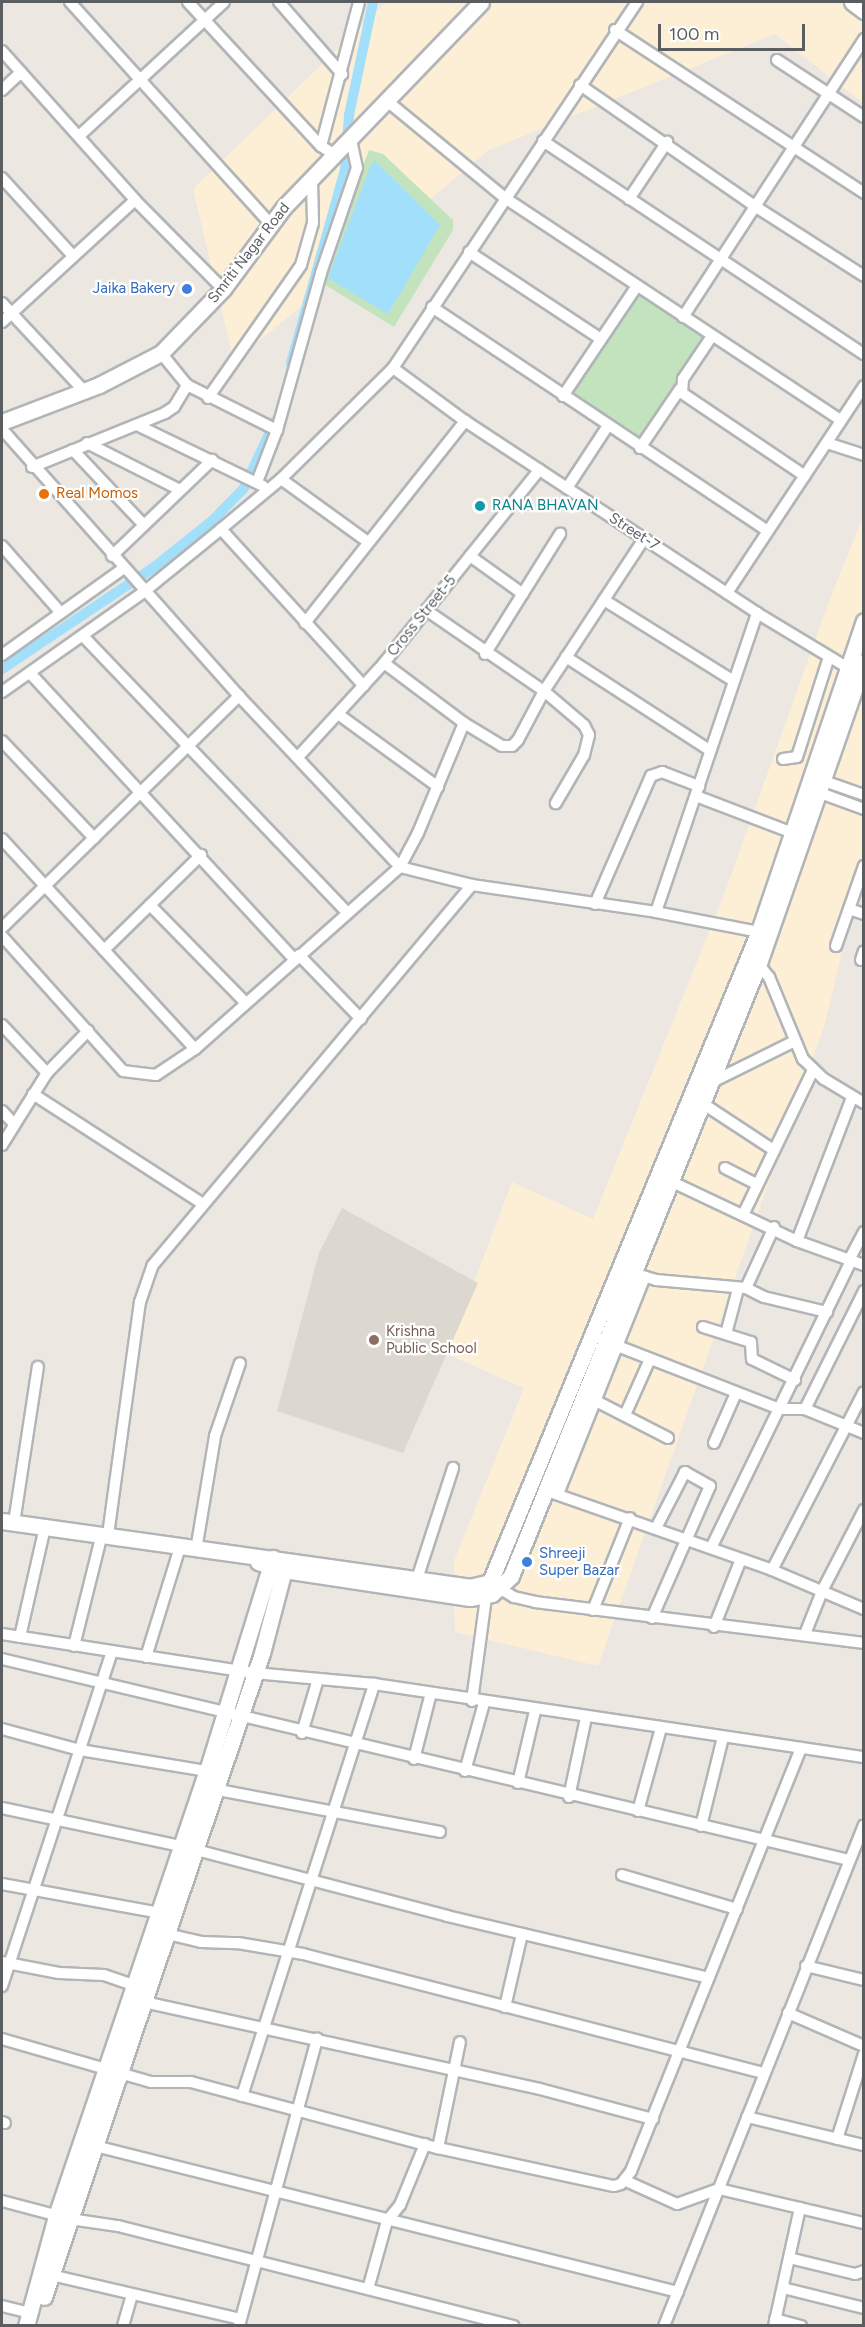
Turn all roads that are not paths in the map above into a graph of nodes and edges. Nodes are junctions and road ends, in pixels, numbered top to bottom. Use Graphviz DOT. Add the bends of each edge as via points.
graph roads {
  1 [pos="70,2"];
  2 [pos="188,2"];
  3 [pos="224,2"];
  4 [pos="279,2"];
  5 [pos="359,2"];
  6 [pos="481,2"];
  7 [pos="637,2"];
  8 [pos="852,2"];
  9 [pos="864,11"];
  10 [pos="204,20"];
  11 [pos="615,30"];
  12 [pos="864,39"];
  13 [pos="2,51"];
  14 [pos="777,60"];
  15 [pos="21,72"];
  16 [pos="342,74"];
  17 [pos="140,79"];
  18 [pos="580,85"];
  19 [pos="2,90"];
  20 [pos="828,92"];
  21 [pos="386,100"];
  22 [pos="864,117"];
  23 [pos="79,136"];
  24 [pos="351,139"];
  25 [pos="543,141"];
  26 [pos="667,142"];
  27 [pos="321,146"];
  28 [pos="793,147"];
  29 [pos="335,155"];
  30 [pos="2,178"];
  31 [pos="312,180"];
  32 [pos="864,193"];
  33 [pos="505,198"];
  34 [pos="629,199"];
  35 [pos="135,200"];
  36 [pos="756,207"];
  37 [pos="270,223"];
  38 [pos="469,252"];
  39 [pos="73,256"];
  40 [pos="720,260"];
  41 [pos="864,276"];
  42 [pos="637,286"];
  43 [pos="223,290"];
  44 [pos="2,303"];
  45 [pos="432,307"];
  46 [pos="11,313"];
  47 [pos="683,317"];
  48 [pos="2,322"];
  49 [pos="712,336"];
  50 [pos="601,339"];
  51 [pos="161,352"];
  52 [pos="864,354"];
  53 [pos="393,368"];
  54 [pos="187,385"];
  55 [pos="864,386"];
  56 [pos="680,389"];
  57 [pos="84,392"];
  58 [pos="562,396"];
  59 [pos="208,398"];
  60 [pos="841,420"];
  61 [pos="465,421"];
  62 [pos="2,422"];
  63 [pos="136,424"];
  64 [pos="607,427"];
  65 [pos="2,429"];
  66 [pos="277,430"];
  67 [pos="87,443"];
  68 [pos="827,443"];
  69 [pos="640,448"];
  70 [pos="73,450"];
  71 [pos="864,455"];
  72 [pos="212,460"];
  73 [pos="32,467"];
  74 [pos="539,470"];
  75 [pos="805,476"];
  76 [pos="281,479"];
  77 [pos="257,482"];
  78 [pos="567,488"];
  79 [pos="269,489"];
  80 [pos="180,490"];
  81 [pos="144,525"];
  82 [pos="221,529"];
  83 [pos="767,530"];
  84 [pos="560,534"];
  85 [pos="644,539"];
  86 [pos="368,542"];
  87 [pos="2,546"];
  88 [pos="112,556"];
  89 [pos="470,556"];
  90 [pos="124,568"];
  91 [pos="145,591"];
  92 [pos="727,593"];
  93 [pos="523,594"];
  94 [pos="604,600"];
  95 [pos="426,610"];
  96 [pos="61,613"];
  97 [pos="757,613"];
  98 [pos="864,621"];
  99 [pos="304,623"];
  100 [pos="83,636"];
  101 [pos="4,649"];
  102 [pos="485,654"];
  103 [pos="566,657"];
  104 [pos="829,657"];
  105 [pos="384,663"];
  106 [pos="859,670"];
  107 [pos="30,673"];
  108 [pos="732,680"];
  109 [pos="364,686"];
  110 [pos="544,691"];
  111 [pos="2,692"];
  112 [pos="239,696"];
  113 [pos="338,714"];
  114 [pos="465,723"];
  115 [pos="2,741"];
  116 [pos="188,745"];
  117 [pos="709,750"];
  118 [pos="298,757"];
  119 [pos="783,759"];
  120 [pos="438,787"];
  121 [pos="817,788"];
  122 [pos="698,791"];
  123 [pos="141,792"];
  124 [pos="864,795"];
  125 [pos="556,803"];
  126 [pos="864,809"];
  127 [pos="794,833"];
  128 [pos="94,838"];
  129 [pos="2,839"];
  130 [pos="201,855"];
  131 [pos="864,866"];
  132 [pos="400,867"];
  133 [pos="45,885"];
  134 [pos="472,885"];
  135 [pos="595,904"];
  136 [pos="150,905"];
  137 [pos="849,909"];
  138 [pos="347,912"];
  139 [pos="656,912"];
  140 [pos="864,914"];
  141 [pos="2,928"];
  142 [pos="764,933"];
  143 [pos="2,936"];
  144 [pos="836,946"];
  145 [pos="104,950"];
  146 [pos="297,957"];
  147 [pos="754,959"];
  148 [pos="246,1003"];
  149 [pos="361,1019"];
  150 [pos="2,1025"];
  151 [pos="87,1031"];
  152 [pos="793,1042"];
  153 [pos="195,1049"];
  154 [pos="813,1070"];
  155 [pos="46,1072"];
  156 [pos="710,1083"];
  157 [pos="33,1094"];
  158 [pos="852,1098"];
  159 [pos="702,1103"];
  160 [pos="864,1103"];
  161 [pos="2,1112"];
  162 [pos="14,1124"];
  163 [pos="2,1145"];
  164 [pos="772,1149"];
  165 [pos="724,1168"];
  166 [pos="665,1179"];
  167 [pos="756,1184"];
  168 [pos="203,1204"];
  169 [pos="743,1215"];
  170 [pos="774,1227"];
  171 [pos="864,1232"];
  172 [pos="797,1241"];
  173 [pos="850,1260"];
  174 [pos="864,1265"];
  175 [pos="639,1275"];
  176 [pos="742,1288"];
  177 [pos="864,1291"];
  178 [pos="827,1312"];
  179 [pos="703,1327"];
  180 [pos="726,1334"];
  181 [pos="606,1342"];
  182 [pos="650,1359"];
  183 [pos="240,1363"];
  184 [pos="38,1367"];
  185 [pos="795,1380"];
  186 [pos="864,1392"];
  187 [pos="736,1393"];
  188 [pos="596,1401"];
  189 [pos="780,1409"];
  190 [pos="805,1409"];
  191 [pos="625,1415"];
  192 [pos="846,1425"];
  193 [pos="864,1432"];
  194 [pos="668,1438"];
  195 [pos="714,1443"];
  196 [pos="453,1468"];
  197 [pos="552,1492"];
  198 [pos="864,1510"];
  199 [pos="630,1518"];
  200 [pos="8,1522"];
  201 [pos="45,1527"];
  202 [pos="656,1528"];
  203 [pos="105,1535"];
  204 [pos="686,1539"];
  205 [pos="180,1547"];
  206 [pos="711,1548"];
  207 [pos="196,1550"];
  208 [pos="741,1559"];
  209 [pos="279,1564"];
  210 [pos="772,1570"];
  211 [pos="417,1580"];
  212 [pos="823,1589"];
  213 [pos="492,1590"];
  214 [pos="864,1609"];
  215 [pos="593,1610"];
  216 [pos="652,1618"];
  217 [pos="714,1627"];
  218 [pos="2,1634"];
  219 [pos="805,1634"];
  220 [pos="20,1637"];
  221 [pos="864,1643"];
  222 [pos="74,1646"];
  223 [pos="112,1652"];
  224 [pos="146,1657"];
  225 [pos="2,1659"];
  226 [pos="246,1672"];
  227 [pos="318,1679"];
  228 [pos="102,1683"];
  229 [pos="374,1684"];
  230 [pos="431,1693"];
  231 [pos="472,1701"];
  232 [pos="484,1703"];
  233 [pos="535,1711"];
  234 [pos="232,1717"];
  235 [pos="586,1718"];
  236 [pos="661,1728"];
  237 [pos="2,1729"];
  238 [pos="302,1733"];
  239 [pos="723,1737"];
  240 [pos="356,1745"];
  241 [pos="801,1748"];
  242 [pos="80,1750"];
  243 [pos="864,1757"];
  244 [pos="414,1759"];
  245 [pos="207,1771"];
  246 [pos="465,1771"];
  247 [pos="518,1783"];
  248 [pos="213,1790"];
  249 [pos="569,1797"];
  250 [pos="2,1808"];
  251 [pos="335,1811"];
  252 [pos="638,1811"];
  253 [pos="56,1821"];
  254 [pos="701,1826"];
  255 [pos="864,1826"];
  256 [pos="440,1832"];
  257 [pos="764,1841"];
  258 [pos="188,1849"];
  259 [pos="849,1860"];
  260 [pos="622,1875"];
  261 [pos="314,1880"];
  262 [pos="2,1884"];
  263 [pos="32,1892"];
  264 [pos="737,1909"];
  265 [pos="166,1914"];
  266 [pos="167,1934"];
  267 [pos="522,1934"];
  268 [pos="290,1951"];
  269 [pos="5,1963"];
  270 [pos="806,1966"];
  271 [pos="709,1978"];
  272 [pos="864,1980"];
  273 [pos="2,1986"];
  274 [pos="142,1992"];
  275 [pos="505,2007"];
  276 [pos="788,2013"];
  277 [pos="263,2026"];
  278 [pos="317,2038"];
  279 [pos="2,2039"];
  280 [pos="460,2042"];
  281 [pos="864,2046"];
  282 [pos="680,2051"];
  283 [pos="864,2054"];
  284 [pos="113,2069"];
  285 [pos="453,2069"];
  286 [pos="764,2073"];
  287 [pos="242,2096"];
  288 [pos="295,2109"];
  289 [pos="747,2116"];
  290 [pos="653,2119"];
  291 [pos="837,2139"];
  292 [pos="425,2145"];
  293 [pos="864,2145"];
  294 [pos="95,2146"];
  295 [pos="438,2148"];
  296 [pos="627,2181"];
  297 [pos="718,2188"];
  298 [pos="273,2192"];
  299 [pos="2,2201"];
  300 [pos="800,2208"];
  301 [pos="63,2217"];
  302 [pos="387,2221"];
  303 [pos="864,2223"];
  304 [pos="789,2258"];
  305 [pos="255,2261"];
  306 [pos="864,2271"];
  307 [pos="51,2275"];
  308 [pos="783,2288"];
  309 [pos="368,2289"];
  310 [pos="678,2292"];
  311 [pos="132,2294"];
  312 [pos="2,2306"];
  313 [pos="864,2308"];
  314 [pos="31,2321"];
  315 [pos="239,2322"];
  316 [pos="774,2322"];
  317 [pos="123,2325"];
  318 [pos="514,2325"];
  319 [pos="664,2325"];
  320 [pos="801,2325"];
  1 -- 17 [label="street"];
  2 -- 10 [label="street"];
  3 -- 10 [label="street"];
  4 -- 16 [label="street"];
  5 -- 16 [label="street"];
  6 -- 21 [label="street, Smriti Nagar Road"];
  7 -- 11 [label="street"];
  8 -- 9 [label="street"];
  10 -- 17 [label="street"];
  10 -- 27 [label="street"];
  11 -- 18 [label="street"];
  11 -- 28 [label="street"];
  12 -- 20 [label="street"];
  13 -- 15 [label="street"];
  14 -- 20 [label="street"];
  15 -- 19 [label="street"];
  15 -- 23 [label="street"];
  16 -- 27 [label="street"];
  17 -- 23 [label="street"];
  17 -- 37 [label="street"];
  18 -- 25 [label="street"];
  18 -- 26 [label="street"];
  20 -- 22 [label="street"];
  20 -- 28 [label="street"];
  21 -- 24 [label="street, Smriti Nagar Road"];
  21 -- 33 [label="street"];
  23 -- 35 [label="street"];
  24 -- 29 [label="street, Smriti Nagar Road"];
  24 -- 66 [label="street" via="357,168 321,273"];
  25 -- 33 [label="street"];
  25 -- 34 [label="street"];
  26 -- 34 [label="street"];
  26 -- 36 [label="street"];
  27 -- 29 [label="street"];
  28 -- 32 [label="street"];
  28 -- 36 [label="street"];
  29 -- 31 [label="street, Smriti Nagar Road"];
  30 -- 39 [label="street"];
  31 -- 37 [label="street, Smriti Nagar Road"];
  31 -- 59 [label="street" via="313,223 301,265"];
  33 -- 38 [label="street"];
  33 -- 42 [label="street"];
  34 -- 40 [label="street"];
  35 -- 39 [label="street"];
  35 -- 43 [label="street"];
  36 -- 40 [label="street"];
  36 -- 41 [label="street"];
  37 -- 43 [label="street, Smriti Nagar Road"];
  38 -- 45 [label="street"];
  38 -- 50 [label="street"];
  39 -- 46 [label="street"];
  40 -- 47 [label="street"];
  40 -- 52 [label="street"];
  42 -- 47 [label="street"];
  42 -- 50 [label="street"];
  43 -- 51 [label="street, Smriti Nagar Road"];
  44 -- 46 [label="street"];
  45 -- 53 [label="street"];
  45 -- 58 [label="street"];
  46 -- 48 [label="street"];
  46 -- 57 [label="street"];
  47 -- 49 [label="street"];
  49 -- 56 [label="street"];
  49 -- 60 [label="street"];
  50 -- 58 [label="street"];
  51 -- 54 [label="street"];
  51 -- 57 [label="street, Smriti Nagar Road"];
  53 -- 61 [label="street, Street-7"];
  53 -- 76 [label="street"];
  54 -- 59 [label="street"];
  54 -- 63 [label="street" via="174,407"];
  55 -- 60 [label="street"];
  56 -- 69 [label="street"];
  56 -- 75 [label="street"];
  57 -- 62 [label="street, Smriti Nagar Road"];
  58 -- 64 [label="street"];
  59 -- 66 [label="street"];
  60 -- 68 [label="street"];
  61 -- 74 [label="street, Street-7"];
  61 -- 86 [label="street"];
  63 -- 67 [label="street"];
  63 -- 72 [label="street"];
  64 -- 69 [label="street"];
  64 -- 78 [label="street"];
  65 -- 73 [label="street"];
  66 -- 77 [label="street"];
  67 -- 70 [label="street"];
  67 -- 80 [label="street"];
  68 -- 71 [label="street"];
  68 -- 75 [label="street"];
  69 -- 83 [label="street"];
  70 -- 73 [label="street"];
  70 -- 81 [label="street"];
  72 -- 77 [label="street"];
  72 -- 80 [label="street"];
  73 -- 88 [label="street"];
  74 -- 78 [label="street, Street-7"];
  74 -- 89 [label="street, Cross Street-5"];
  75 -- 83 [label="street"];
  76 -- 79 [label="street"];
  76 -- 86 [label="street"];
  77 -- 79 [label="street"];
  78 -- 85 [label="street, Street-7"];
  79 -- 82 [label="street"];
  80 -- 81 [label="street"];
  81 -- 88 [label="street"];
  82 -- 91 [label="street"];
  82 -- 99 [label="street"];
  83 -- 92 [label="street"];
  84 -- 93 [label="street"];
  85 -- 92 [label="street, Street-7"];
  85 -- 94 [label="street"];
  86 -- 99 [label="street"];
  87 -- 96 [label="street"];
  88 -- 90 [label="street"];
  89 -- 93 [label="street"];
  89 -- 95 [label="street, Cross Street-5"];
  90 -- 91 [label="street"];
  90 -- 96 [label="street"];
  91 -- 100 [label="street"];
  91 -- 112 [label="street"];
  92 -- 97 [label="street, Street-7"];
  93 -- 102 [label="street"];
  94 -- 103 [label="street"];
  94 -- 108 [label="street"];
  95 -- 102 [label="street"];
  95 -- 105 [label="street, Cross Street-5"];
  96 -- 101 [label="street"];
  97 -- 104 [label="street, Street-7"];
  97 -- 108 [label="street"];
  98 -- 106 [label="street"];
  99 -- 109 [label="street"];
  100 -- 107 [label="street"];
  100 -- 116 [label="street"];
  102 -- 110 [label="street"];
  103 -- 110 [label="street"];
  103 -- 117 [label="street"];
  104 -- 106 [label="street, Street-7"];
  104 -- 119 [label="street" via="797,757"];
  105 -- 109 [label="street, Cross Street-5"];
  105 -- 114 [label="street"];
  106 -- 121 [label="street"];
  107 -- 111 [label="street"];
  107 -- 123 [label="street"];
  108 -- 117 [label="street"];
  109 -- 113 [label="street, Cross Street-5"];
  110 -- 114 [label="street" via="512,746 502,746"];
  110 -- 125 [label="street" via="574,714 589,735 585,755"];
  112 -- 116 [label="street"];
  112 -- 118 [label="street"];
  113 -- 118 [label="street, Cross Street-5"];
  113 -- 120 [label="street"];
  114 -- 120 [label="street"];
  115 -- 128 [label="street"];
  116 -- 123 [label="street"];
  116 -- 138 [label="street"];
  117 -- 122 [label="street"];
  118 -- 132 [label="street"];
  120 -- 132 [label="street"];
  121 -- 124 [label="street"];
  121 -- 126 [label="street"];
  121 -- 127 [label="street"];
  121 -- 142 [label="street"];
  122 -- 127 [label="street"];
  122 -- 135 [label="street" via="662,772 651,776"];
  122 -- 139 [label="street"];
  123 -- 128 [label="street"];
  123 -- 130 [label="street"];
  127 -- 142 [label="street"];
  128 -- 133 [label="street"];
  129 -- 133 [label="street"];
  130 -- 136 [label="street"];
  130 -- 146 [label="street"];
  131 -- 137 [label="street"];
  132 -- 134 [label="street"];
  132 -- 138 [label="street"];
  133 -- 141 [label="street"];
  133 -- 145 [label="street"];
  134 -- 135 [label="street"];
  134 -- 149 [label="street"];
  135 -- 139 [label="street"];
  136 -- 145 [label="street"];
  136 -- 148 [label="street"];
  137 -- 140 [label="street"];
  137 -- 144 [label="street"];
  138 -- 146 [label="street"];
  139 -- 142 [label="street"];
  142 -- 147 [label="street"];
  143 -- 151 [label="street"];
  145 -- 153 [label="street"];
  146 -- 148 [label="street"];
  146 -- 149 [label="street"];
  147 -- 152 [label="street" via="769,977"];
  147 -- 156 [label="street"];
  147 -- 166 [label="street"];
  148 -- 153 [label="street"];
  149 -- 168 [label="street"];
  150 -- 155 [label="street"];
  151 -- 153 [label="street" via="123,1071 156,1075"];
  151 -- 155 [label="street"];
  152 -- 154 [label="street"];
  152 -- 156 [label="street"];
  154 -- 158 [label="street"];
  154 -- 164 [label="street"];
  155 -- 157 [label="street"];
  156 -- 159 [label="street"];
  157 -- 162 [label="street"];
  157 -- 168 [label="street"];
  158 -- 160 [label="street"];
  158 -- 172 [label="street"];
  159 -- 164 [label="street"];
  159 -- 166 [label="street"];
  161 -- 162 [label="street"];
  162 -- 163 [label="street"];
  164 -- 167 [label="street"];
  165 -- 167 [label="street"];
  166 -- 169 [label="street"];
  166 -- 175 [label="street"];
  166 -- 181 [label="street"];
  167 -- 169 [label="street"];
  168 -- 203 [label="street" via="160,1251 140,1302"];
  169 -- 170 [label="street"];
  170 -- 172 [label="street"];
  170 -- 176 [label="street"];
  171 -- 173 [label="street"];
  172 -- 173 [label="street"];
  173 -- 174 [label="street"];
  173 -- 178 [label="street"];
  175 -- 176 [label="street"];
  175 -- 181 [label="street"];
  176 -- 178 [label="street"];
  176 -- 180 [label="street"];
  177 -- 190 [label="street"];
  178 -- 185 [label="street"];
  179 -- 180 [label="street"];
  180 -- 185 [label="street" via="751,1342 752,1359"];
  181 -- 182 [label="street"];
  181 -- 188 [label="street"];
  181 -- 197 [label="street"];
  181 -- 213 [label="street"];
  182 -- 187 [label="street"];
  182 -- 191 [label="street"];
  183 -- 207 [label="street" via="215,1436"];
  184 -- 200 [label="street"];
  185 -- 189 [label="street"];
  186 -- 192 [label="street"];
  187 -- 189 [label="street"];
  187 -- 195 [label="street"];
  188 -- 191 [label="street"];
  188 -- 197 [label="street"];
  189 -- 190 [label="street"];
  189 -- 206 [label="street"];
  190 -- 192 [label="street"];
  191 -- 194 [label="street"];
  192 -- 193 [label="street"];
  192 -- 210 [label="street"];
  196 -- 211 [label="street"];
  197 -- 199 [label="street"];
  197 -- 213 [label="street" via="511,1576"];
  198 -- 212 [label="street"];
  199 -- 202 [label="street"];
  199 -- 215 [label="street"];
  200 -- 201 [label="street"];
  201 -- 203 [label="street"];
  201 -- 220 [label="street"];
  202 -- 204 [label="street"];
  202 -- 204 [label="street" via="683,1476 689,1473 710,1489"];
  203 -- 205 [label="street"];
  203 -- 222 [label="street"];
  204 -- 206 [label="street"];
  204 -- 216 [label="street"];
  205 -- 207 [label="street"];
  205 -- 224 [label="street"];
  206 -- 208 [label="street"];
  207 -- 209 [label="street"];
  208 -- 210 [label="street"];
  208 -- 217 [label="street"];
  209 -- 211 [label="street"];
  209 -- 213 [label="street"];
  209 -- 226 [label="street"];
  210 -- 212 [label="street"];
  211 -- 213 [label="street"];
  212 -- 214 [label="street"];
  212 -- 219 [label="street"];
  213 -- 215 [label="street" via="524,1600"];
  213 -- 231 [label="street"];
  215 -- 216 [label="street"];
  216 -- 217 [label="street"];
  217 -- 219 [label="street"];
  218 -- 220 [label="street"];
  219 -- 221 [label="street"];
  220 -- 222 [label="street"];
  222 -- 223 [label="street"];
  223 -- 224 [label="street"];
  223 -- 228 [label="street"];
  224 -- 226 [label="street"];
  225 -- 228 [label="street"];
  226 -- 227 [label="street"];
  226 -- 234 [label="street"];
  227 -- 229 [label="street"];
  227 -- 238 [label="street"];
  228 -- 234 [label="street"];
  228 -- 242 [label="street"];
  229 -- 230 [label="street"];
  229 -- 240 [label="street"];
  230 -- 231 [label="street"];
  230 -- 244 [label="street"];
  231 -- 232 [label="street"];
  232 -- 233 [label="street"];
  232 -- 246 [label="street"];
  233 -- 235 [label="street"];
  233 -- 247 [label="street"];
  234 -- 238 [label="street"];
  234 -- 245 [label="street"];
  234 -- 248 [label="street"];
  235 -- 236 [label="street"];
  235 -- 249 [label="street"];
  236 -- 239 [label="street"];
  236 -- 252 [label="street"];
  237 -- 242 [label="street"];
  238 -- 240 [label="street"];
  239 -- 241 [label="street"];
  239 -- 254 [label="street"];
  240 -- 244 [label="street"];
  240 -- 251 [label="street"];
  241 -- 243 [label="street"];
  241 -- 257 [label="street"];
  242 -- 245 [label="street"];
  242 -- 253 [label="street"];
  244 -- 246 [label="street"];
  245 -- 258 [label="street"];
  246 -- 247 [label="street"];
  247 -- 249 [label="street"];
  248 -- 251 [label="street"];
  248 -- 258 [label="street"];
  249 -- 252 [label="street"];
  250 -- 253 [label="street"];
  251 -- 256 [label="street"];
  251 -- 261 [label="street"];
  252 -- 254 [label="street"];
  253 -- 258 [label="street"];
  253 -- 263 [label="street"];
  254 -- 257 [label="street"];
  255 -- 259 [label="street"];
  257 -- 259 [label="street"];
  257 -- 264 [label="street"];
  258 -- 261 [label="street"];
  258 -- 265 [label="street"];
  259 -- 270 [label="street"];
  260 -- 264 [label="street"];
  261 -- 267 [label="street"];
  261 -- 268 [label="street"];
  262 -- 263 [label="street"];
  263 -- 265 [label="street"];
  263 -- 269 [label="street"];
  264 -- 271 [label="street"];
  265 -- 266 [label="street"];
  265 -- 274 [label="street"];
  266 -- 268 [label="street" via="201,1942 229,1941"];
  266 -- 274 [label="street"];
  267 -- 271 [label="street"];
  267 -- 275 [label="street"];
  268 -- 275 [label="street"];
  268 -- 277 [label="street"];
  269 -- 273 [label="street"];
  269 -- 274 [label="street" via="59,1973 104,1975"];
  270 -- 272 [label="street"];
  270 -- 276 [label="street"];
  271 -- 282 [label="street"];
  274 -- 277 [label="street"];
  274 -- 284 [label="street"];
  275 -- 282 [label="street"];
  276 -- 281 [label="street"];
  276 -- 286 [label="street"];
  277 -- 278 [label="street"];
  277 -- 287 [label="street"];
  278 -- 285 [label="street"];
  278 -- 288 [label="street"];
  279 -- 284 [label="street"];
  280 -- 285 [label="street"];
  282 -- 286 [label="street"];
  282 -- 290 [label="street"];
  283 -- 291 [label="street"];
  284 -- 287 [label="street" via="158,2083 191,2082"];
  284 -- 294 [label="street"];
  284 -- 301 [label="street"];
  285 -- 290 [label="street"];
  285 -- 295 [label="street"];
  286 -- 289 [label="street"];
  287 -- 288 [label="street"];
  288 -- 292 [label="street"];
  288 -- 298 [label="street"];
  289 -- 291 [label="street"];
  289 -- 297 [label="street"];
  290 -- 296 [label="street"];
  291 -- 293 [label="street"];
  292 -- 295 [label="street"];
  292 -- 302 [label="street" via="400,2205"];
  294 -- 298 [label="street"];
  294 -- 301 [label="street"];
  295 -- 296 [label="street" via="614,2186"];
  296 -- 297 [label="street" via="677,2204"];
  297 -- 300 [label="street"];
  297 -- 310 [label="street"];
  298 -- 302 [label="street"];
  298 -- 305 [label="street"];
  299 -- 301 [label="street"];
  300 -- 303 [label="street"];
  300 -- 304 [label="street"];
  301 -- 305 [label="street" via="118,2226"];
  301 -- 307 [label="street"];
  301 -- 314 [label="street"];
  302 -- 309 [label="street"];
  302 -- 310 [label="street"];
  304 -- 306 [label="street" via="855,2274"];
  304 -- 308 [label="street"];
  305 -- 309 [label="street"];
  305 -- 315 [label="street"];
  307 -- 311 [label="street"];
  307 -- 314 [label="street"];
  308 -- 313 [label="street"];
  308 -- 316 [label="street"];
  309 -- 318 [label="street"];
  310 -- 319 [label="street"];
  311 -- 315 [label="street"];
  311 -- 317 [label="street"];
  312 -- 314 [label="street"];
  316 -- 320 [label="street"];
}
